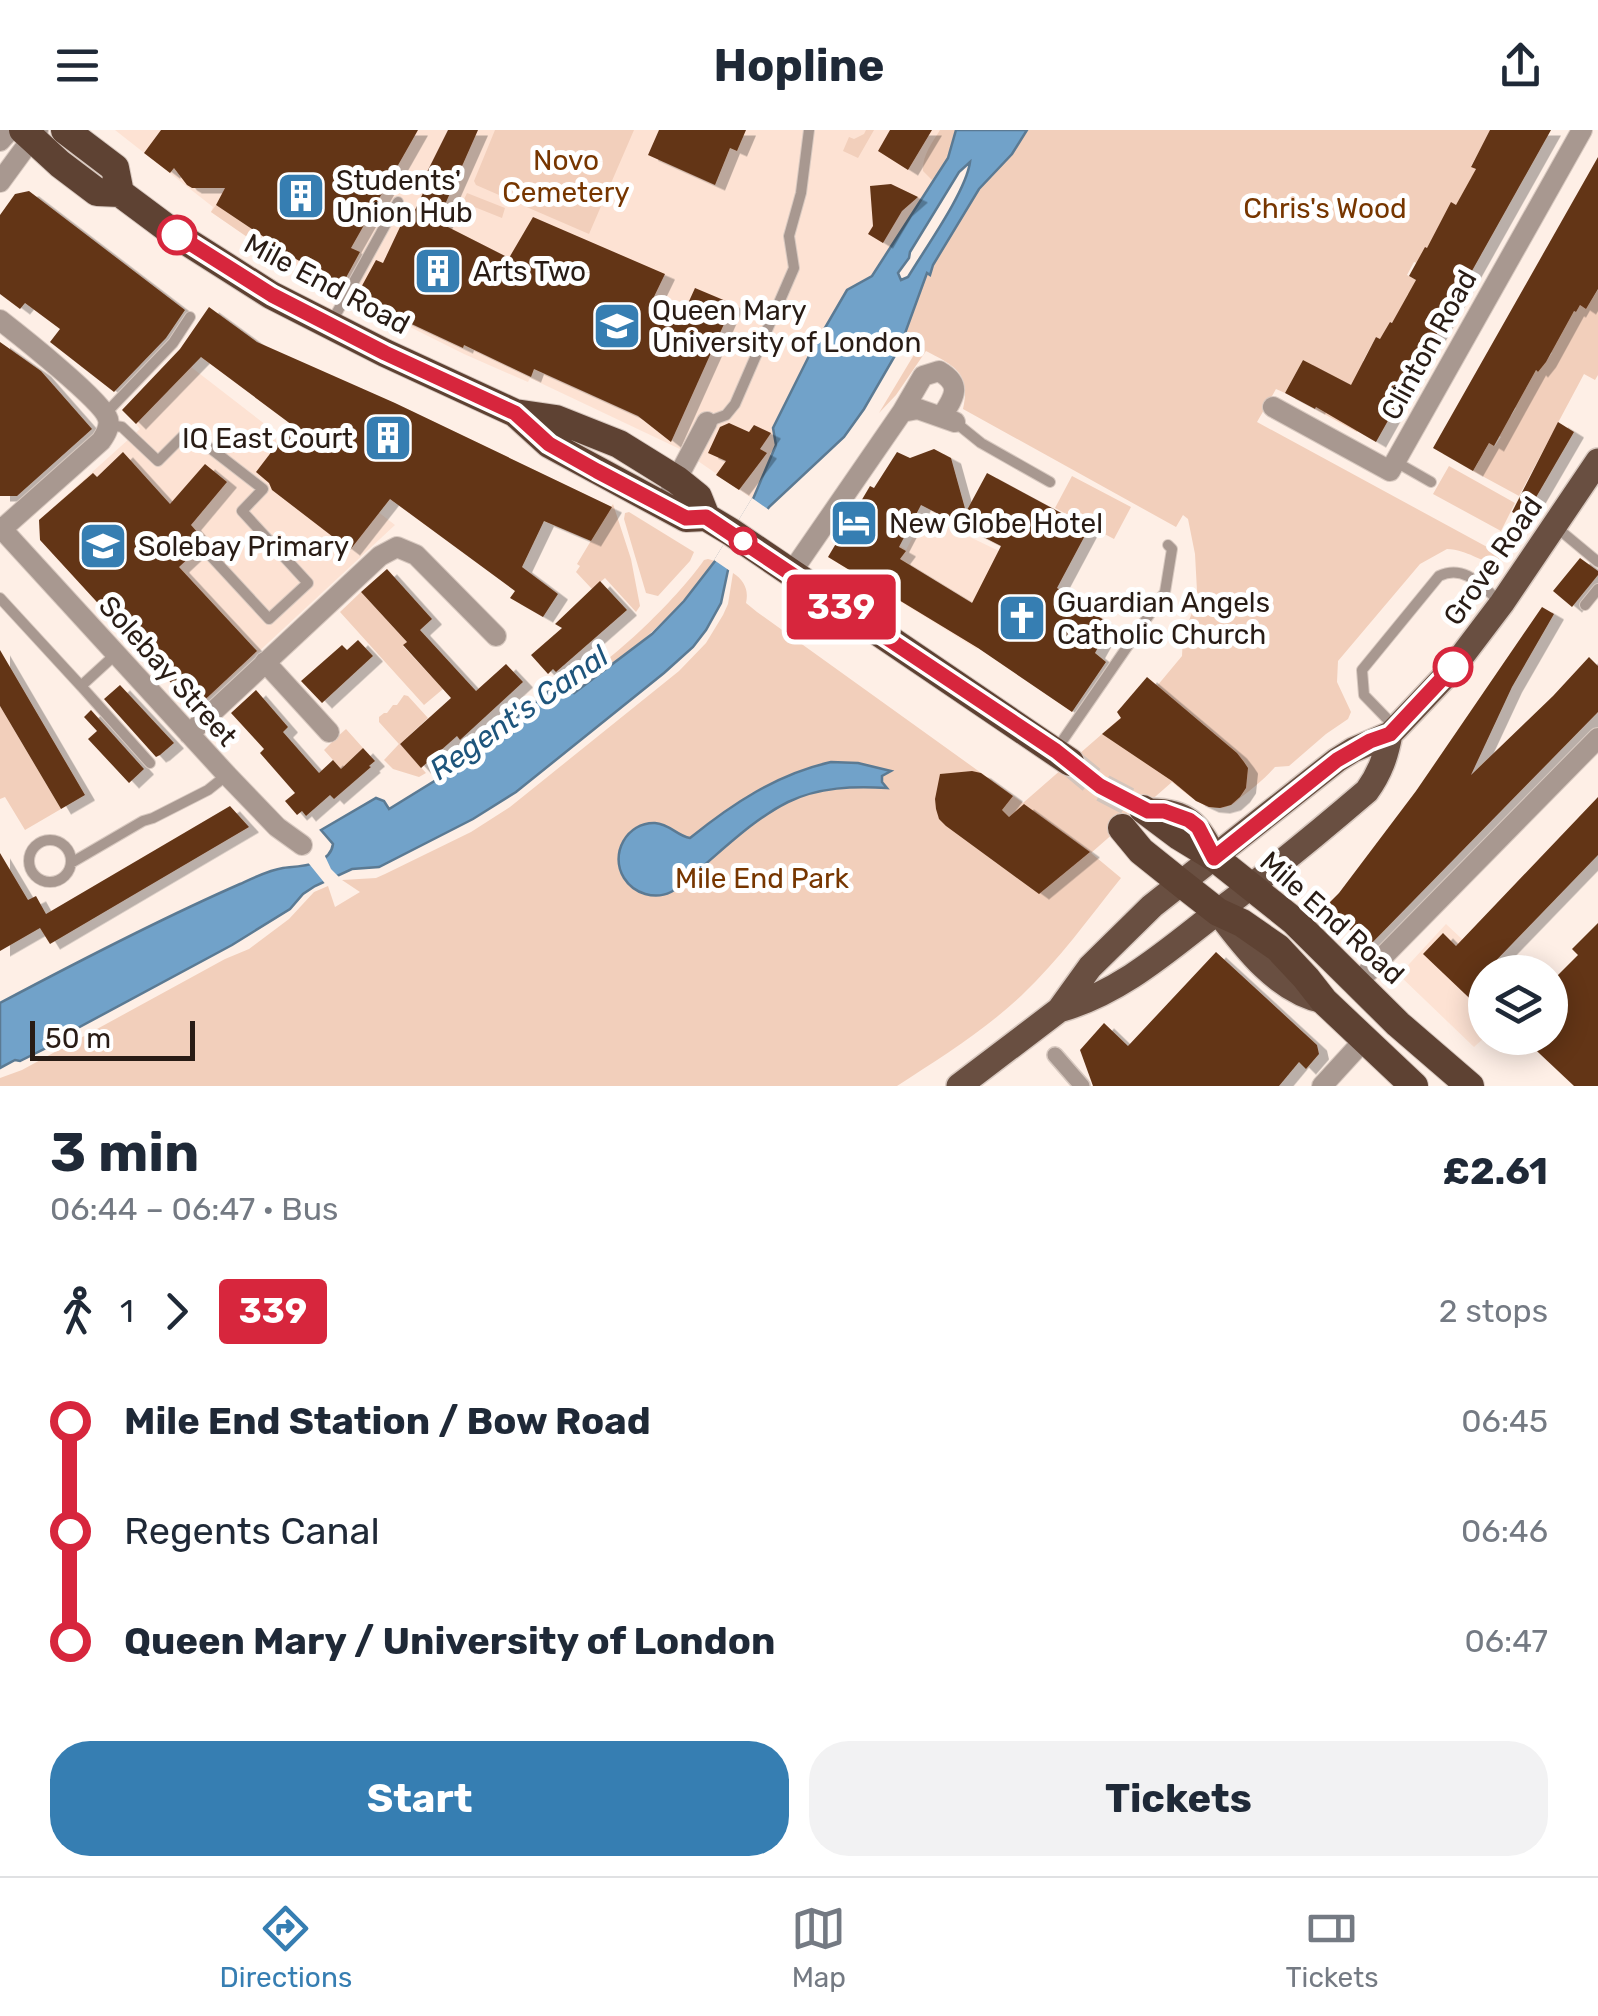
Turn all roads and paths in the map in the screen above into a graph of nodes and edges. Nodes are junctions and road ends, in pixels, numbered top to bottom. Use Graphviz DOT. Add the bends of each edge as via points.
graph roads {
  1 [pos="67,130"];
  2 [pos="808,130"];
  3 [pos="1582,130"];
  4 [pos="26,132"];
  5 [pos="0,142"];
  6 [pos="0,182"];
  7 [pos="120,193"];
  8 [pos="398,202"];
  9 [pos="190,316"];
  10 [pos="0,320"];
  11 [pos="330,326"];
  12 [pos="1273,407"];
  13 [pos="902,412"];
  14 [pos="515,413"];
  15 [pos="107,419"];
  16 [pos="949,419"];
  17 [pos="707,422"];
  18 [pos="1598,461"];
  19 [pos="1395,462"];
  20 [pos="677,480"];
  21 [pos="1050,482"];
  22 [pos="1432,482"];
  23 [pos="663,505"];
  24 [pos="706,517"];
  25 [pos="1556,526"];
  26 [pos="4,536"];
  27 [pos="1168,545"];
  28 [pos="208,553"];
  29 [pos="1598,562"];
  30 [pos="791,573"];
  31 [pos="1598,589"];
  32 [pos="0,598"];
  33 [pos="1502,603"];
  34 [pos="1585,605"];
  35 [pos="496,636"];
  36 [pos="116,654"];
  37 [pos="266,662"];
  38 [pos="80,686"];
  39 [pos="1393,731"];
  40 [pos="329,732"];
  41 [pos="189,734"];
  42 [pos="1597,742"];
  43 [pos="1063,756"];
  44 [pos="150,762"];
  45 [pos="226,775"];
  46 [pos="302,844"];
  47 [pos="1214,858"];
  48 [pos="70,864"];
  49 [pos="1181,883"];
  50 [pos="1236,898"];
  51 [pos="1358,982"];
  52 [pos="1060,1010"];
  53 [pos="1366,1039"];
  54 [pos="1056,1055"];
  55 [pos="959,1086"];
  56 [pos="1082,1086"];
  57 [pos="1322,1086"];
  58 [pos="1414,1086"];
  59 [pos="1470,1086"];
  1 -- 7 [label="highway, Mile End Road" via="115,168"];
  2 -- 17 [label="lane" via="789,236 794,268 734,404"];
  3 -- 19 [label="street, Clinton Road"];
  4 -- 5 [label="street"];
  4 -- 6 [label="street"];
  4 -- 7 [label="highway, Mile End Road" via="97,192"];
  7 -- 11 [label="highway, Mile End Road" via="242,277"];
  8 -- 11 [label="lane"];
  9 -- 15 [label="lane"];
  10 -- 15 [label="street"];
  11 -- 14 [label="highway, Mile End Road"];
  12 -- 19 [label="street, Clinton Road" via="1390,471"];
  13 -- 16 [label="street" via="918,409"];
  13 -- 16 [label="street" via="924,376 939,371 955,388"];
  13 -- 30 [label="street"];
  14 -- 20 [label="highway, Mile End Road" via="556,419 605,438"];
  14 -- 23 [label="highway, Mile End Road" via="549,444"];
  15 -- 26 [label="street" via="101,441"];
  15 -- 28 [label="lane" via="158,461 188,431 263,489 242,511 308,583 268,619"];
  16 -- 21 [label="lane"];
  17 -- 20 [label="street"];
  18 -- 25 [label="main road, Grove Road"];
  19 -- 22 [label="lane"];
  20 -- 23 [label="street"];
  20 -- 24 [label="highway, Mile End Road" via="698,497"];
  23 -- 24 [label="highway, Mile End Road" via="686,518"];
  24 -- 30 [label="highway, Mile End Road"];
  25 -- 29 [label="lane"];
  25 -- 33 [label="main road, Grove Road"];
  26 -- 36 [label="street, Solebay Street"];
  27 -- 43 [label="lane" via="1166,592 1088,705"];
  30 -- 43 [label="highway, Mile End Road"];
  31 -- 34 [label="lane"];
  32 -- 38 [label="lane"];
  33 -- 39 [label="main road, Grove Road"];
  33 -- 39 [label="lane" via="1468,574 1439,576 1362,670 1364,695"];
  35 -- 37 [label="street" via="416,555 398,547 380,556"];
  36 -- 38 [label="lane"];
  36 -- 41 [label="street, Solebay Street"];
  37 -- 40 [label="street"];
  37 -- 41 [label="street"];
  38 -- 44 [label="lane"];
  39 -- 47 [label="main road, Grove Road" via="1337,760"];
  39 -- 50 [label="main road, Grove Road" via="1377,778 1366,790"];
  41 -- 45 [label="street, Solebay Street"];
  42 -- 51 [label="street"];
  45 -- 46 [label="street, Solebay Street"];
  45 -- 48 [label="lane"];
  47 -- 49 [label="main road, Grove Road"];
  47 -- 49 [label="highway, Mile End Road" via="1138,816 1142,851"];
  47 -- 50 [label="highway, Mile End Road"];
  48 -- 48 [label="lane" via="65,876 46,882 29,862 38,844 50,840 64,845"];
  49 -- 50 [label="highway, Mile End Road"];
  49 -- 52 [label="main road, Grove Road" via="1090,968"];
  50 -- 51 [label="highway, Mile End Road" via="1294,920"];
  50 -- 52 [label="main road, Grove Road" via="1112,988"];
  50 -- 53 [label="highway, Mile End Road" via="1242,923 1278,948"];
  51 -- 59 [label="highway, Mile End Road"];
  52 -- 55 [label="main road"];
  53 -- 57 [label="street"];
  53 -- 58 [label="highway, Mile End Road"];
  54 -- 56 [label="street"];
}
